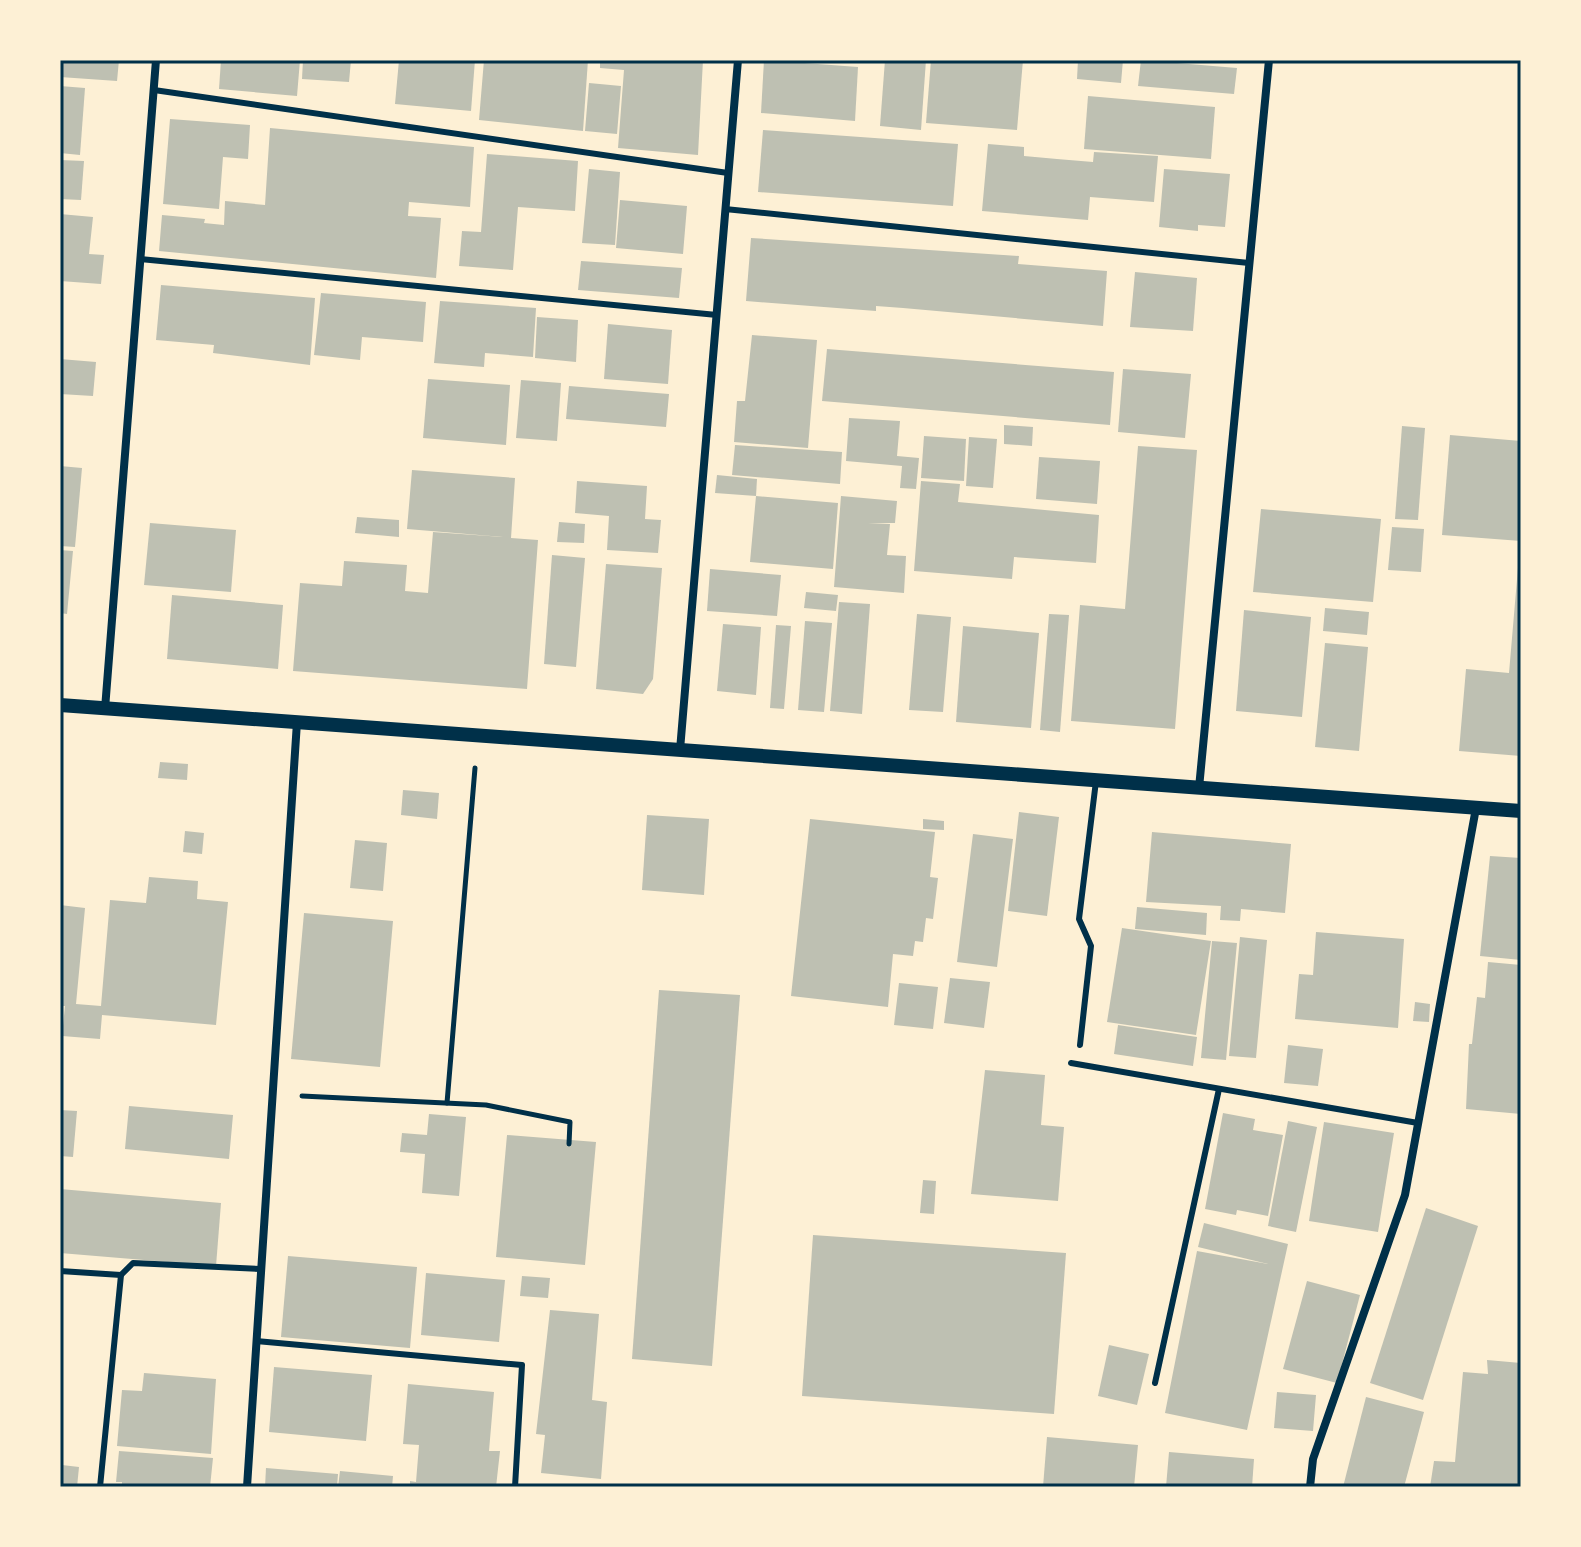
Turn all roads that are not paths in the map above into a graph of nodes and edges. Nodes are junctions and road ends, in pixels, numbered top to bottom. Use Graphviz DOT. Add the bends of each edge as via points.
graph roads {
  1 [pos="156,60"];
  2 [pos="738,60"];
  3 [pos="1269,60"];
  4 [pos="154,90"];
  5 [pos="728,173"];
  6 [pos="725,209"];
  7 [pos="140,259"];
  8 [pos="1249,263"];
  9 [pos="717,315"];
  10 [pos="60,705"];
  11 [pos="105,709"];
  12 [pos="297,722"];
  13 [pos="680,750"];
  14 [pos="1096,781"];
  15 [pos="1199,789"];
  16 [pos="1476,808"];
  17 [pos="1521,811"];
  18 [pos="1080,1045"];
  19 [pos="1071,1063"];
  20 [pos="1219,1089"];
  21 [pos="1418,1123"];
  22 [pos="261,1269"];
  23 [pos="60,1271"];
  24 [pos="121,1275"];
  25 [pos="256,1341"];
  26 [pos="1155,1383"];
  27 [pos="100,1487"];
  28 [pos="247,1487"];
  29 [pos="515,1487"];
  30 [pos="1310,1487"];
  1 -- 4 [label="street"];
  2 -- 5 [label="street"];
  3 -- 8 [label="street"];
  4 -- 5 [label="lane"];
  4 -- 7 [label="street"];
  5 -- 6 [label="street"];
  6 -- 8 [label="lane"];
  6 -- 9 [label="street"];
  7 -- 9 [label="lane"];
  7 -- 11 [label="street"];
  8 -- 15 [label="street"];
  9 -- 13 [label="street"];
  10 -- 11 [label="street"];
  11 -- 12 [label="street"];
  12 -- 13 [label="street"];
  12 -- 22 [label="street"];
  13 -- 14 [label="street"];
  14 -- 15 [label="street"];
  14 -- 18 [label="lane" via="1079,919 1091,946"];
  15 -- 16 [label="street"];
  16 -- 17 [label="street"];
  16 -- 21 [label="street"];
  19 -- 20 [label="lane"];
  20 -- 21 [label="lane"];
  20 -- 26 [label="lane"];
  21 -- 30 [label="street" via="1405,1195 1313,1459"];
  22 -- 24 [label="lane" via="133,1263"];
  22 -- 25 [label="street"];
  23 -- 24 [label="lane"];
  24 -- 27 [label="lane"];
  25 -- 28 [label="street"];
  25 -- 29 [label="lane" via="522,1365"];
}
